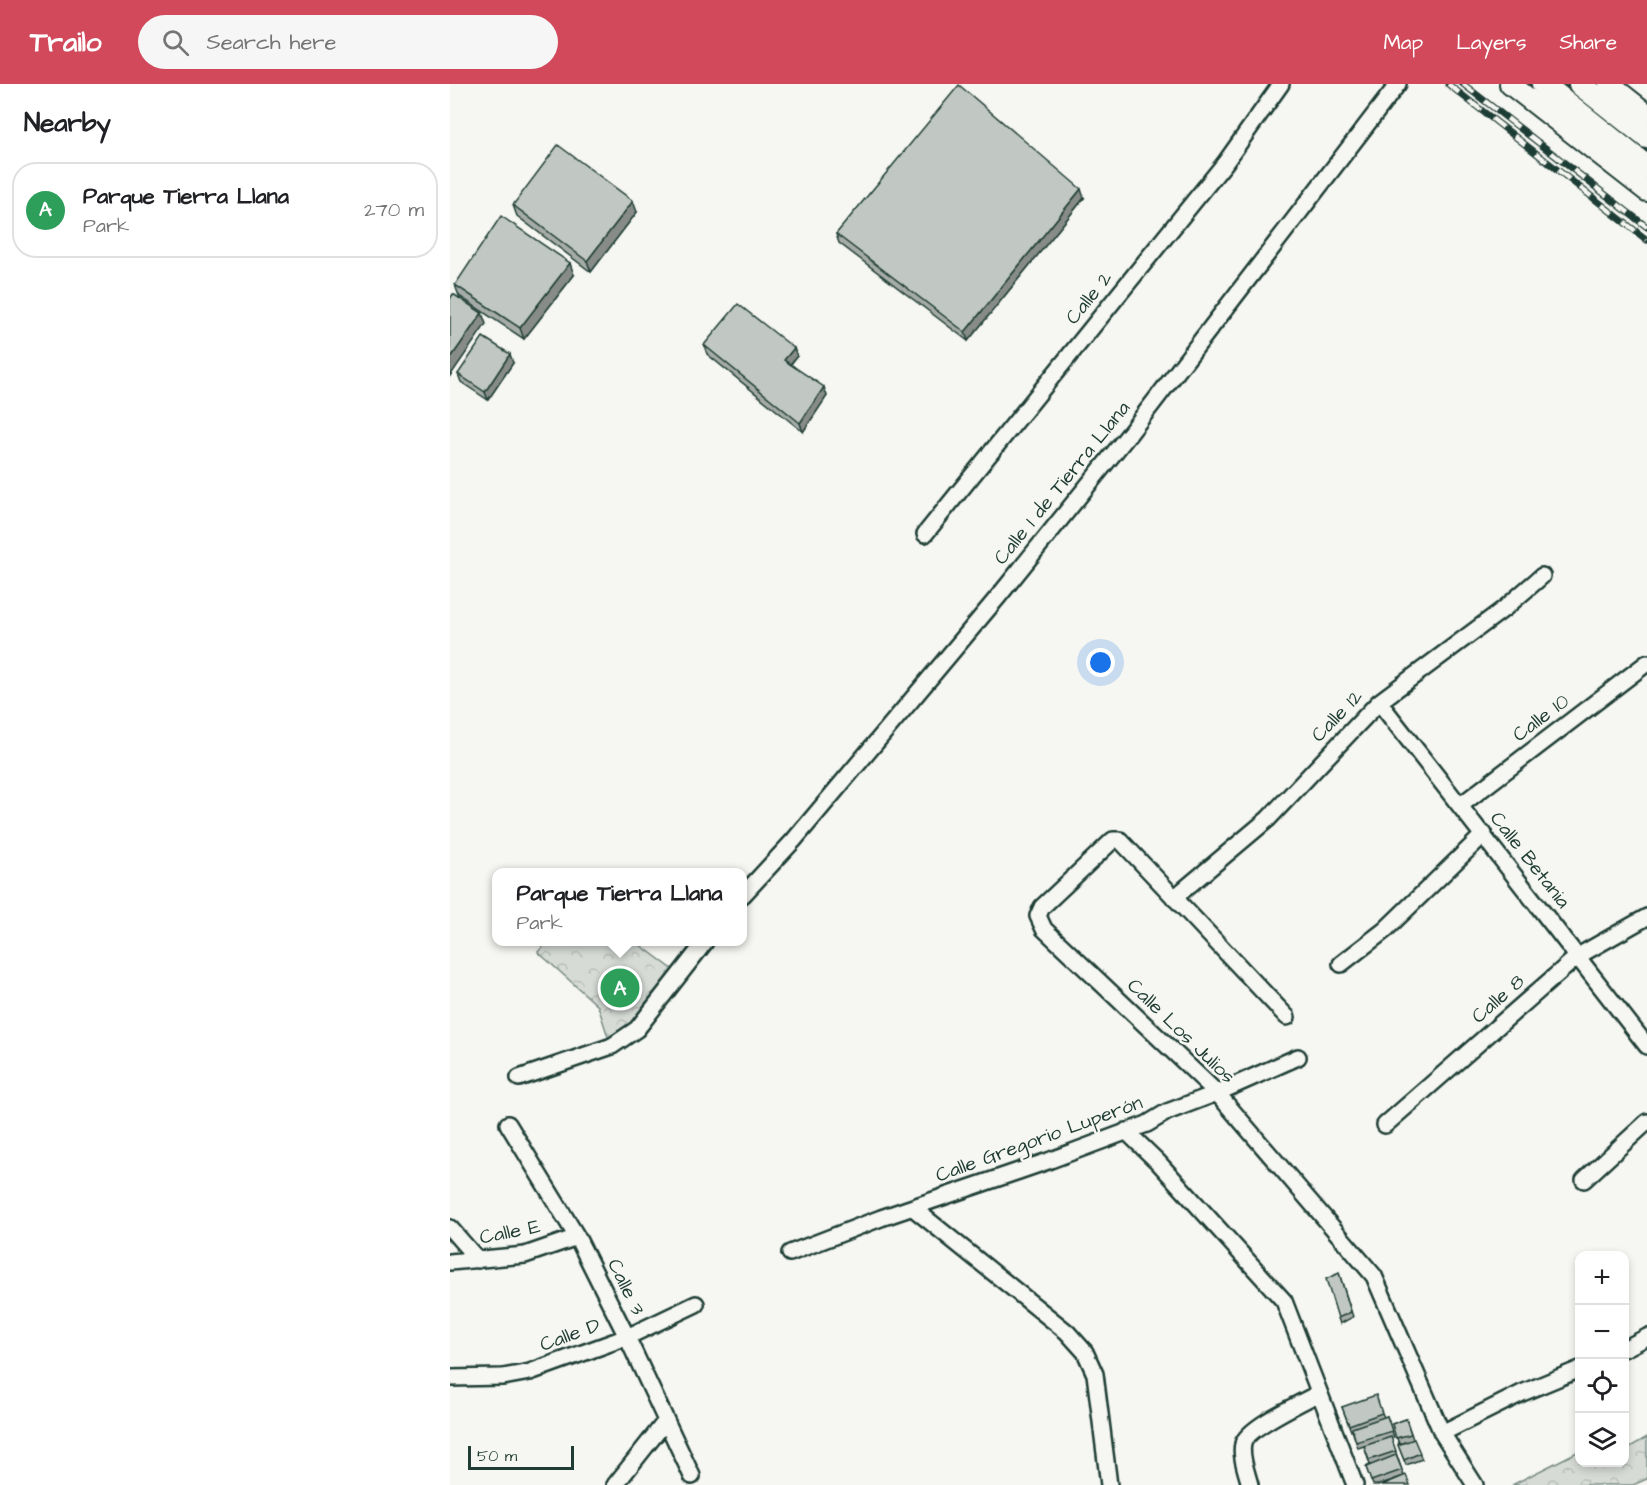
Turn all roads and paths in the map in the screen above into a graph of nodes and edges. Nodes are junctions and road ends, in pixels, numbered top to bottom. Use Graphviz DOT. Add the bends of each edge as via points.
graph roads {
  1 [pos="1281,84"];
  2 [pos="1398,84"];
  3 [pos="1510,84"];
  4 [pos="1543,84"];
  5 [pos="1580,84"];
  6 [pos="1609,84"];
  7 [pos="1647,114"];
  8 [pos="1647,137"];
  9 [pos="1647,167"];
  10 [pos="1647,191"];
  11 [pos="926,534"];
  12 [pos="1542,576"];
  13 [pos="1647,663"];
  14 [pos="1379,702"];
  15 [pos="1461,805"];
  16 [pos="1484,834"];
  17 [pos="747,891"];
  18 [pos="1174,898"];
  19 [pos="1647,916"];
  20 [pos="702,946"];
  21 [pos="1578,956"];
  22 [pos="1341,964"];
  23 [pos="1287,1017"];
  24 [pos="1647,1046"];
  25 [pos="1298,1057"];
  26 [pos="519,1078"];
  27 [pos="1217,1094"];
  28 [pos="1647,1122"];
  29 [pos="508,1124"];
  30 [pos="1385,1125"];
  31 [pos="1126,1131"];
  32 [pos="1584,1180"];
  33 [pos="913,1208"];
  34 [pos="450,1228"];
  35 [pos="577,1237"];
  36 [pos="790,1253"];
  37 [pos="478,1260"];
  38 [pos="450,1262"];
  39 [pos="696,1304"];
  40 [pos="627,1337"];
  41 [pos="1647,1337"];
  42 [pos="1629,1346"];
  43 [pos="1575,1371"];
  44 [pos="450,1377"];
  45 [pos="1319,1393"];
  46 [pos="665,1422"];
  47 [pos="1442,1433"];
  48 [pos="692,1476"];
  49 [pos="615,1485"];
  50 [pos="1109,1485"];
  51 [pos="1250,1485"];
  52 [pos="1355,1485"];
  53 [pos="1475,1485"];
  1 -- 11 [label="street, Calle 2" via="1225,163"];
  2 -- 17 [label="street, Calle 1 de Tierra Llana" via="1134,428 998,597"];
  3 -- 10 [label="main road"];
  4 -- 9 [label="highway"];
  5 -- 8 [label="highway"];
  6 -- 7 [label="main road"];
  12 -- 14 [label="street, Calle 12" via="1505,609"];
  13 -- 15 [label="street, Calle 10"];
  14 -- 15 [label="street, Calle Betania"];
  14 -- 18 [label="street, Calle 12" via="1268,819"];
  15 -- 16 [label="street, Calle Betania"];
  16 -- 21 [label="street, Calle Betania"];
  16 -- 22 [label="street" via="1385,930"];
  18 -- 23 [label="street, Calle Los Julios"];
  18 -- 27 [label="street, Calle Los Julios" via="1127,846 1113,840 1042,906 1038,916 1044,929"];
  19 -- 21 [label="street, Calle 8"];
  20 -- 26 [label="street" via="637,1029 612,1046"];
  21 -- 24 [label="street, Calle Betania"];
  21 -- 30 [label="street, Calle 8"];
  25 -- 27 [label="street, Calle Gregorio Luperón"];
  27 -- 31 [label="street, Calle Gregorio Luperón" via="1186,1103"];
  27 -- 47 [label="street, Calle Los Julios" via="1374,1276"];
  28 -- 32 [label="street"];
  29 -- 35 [label="street, Calle 3"];
  31 -- 33 [label="street, Calle Gregorio Luperón"];
  31 -- 45 [label="street" via="1284,1301"];
  33 -- 36 [label="street, Calle Gregorio Luperón"];
  33 -- 50 [label="street" via="1067,1332 1085,1353 1095,1374"];
  34 -- 37 [label="street"];
  35 -- 37 [label="street, Calle E" via="525,1255"];
  35 -- 40 [label="street, Calle 3"];
  37 -- 38 [label="street, Calle E"];
  39 -- 40 [label="street, Calle D"];
  40 -- 44 [label="street, Calle D" via="530,1371 503,1377"];
  40 -- 46 [label="street, Calle 3"];
  41 -- 42 [label="street"];
  43 -- 47 [label="street"];
  45 -- 51 [label="street" via="1251,1431 1243,1443"];
  45 -- 52 [label="street"];
  46 -- 48 [label="street, Calle 3"];
  46 -- 49 [label="street"];
  47 -- 53 [label="street, Calle Los Julios"];
}
